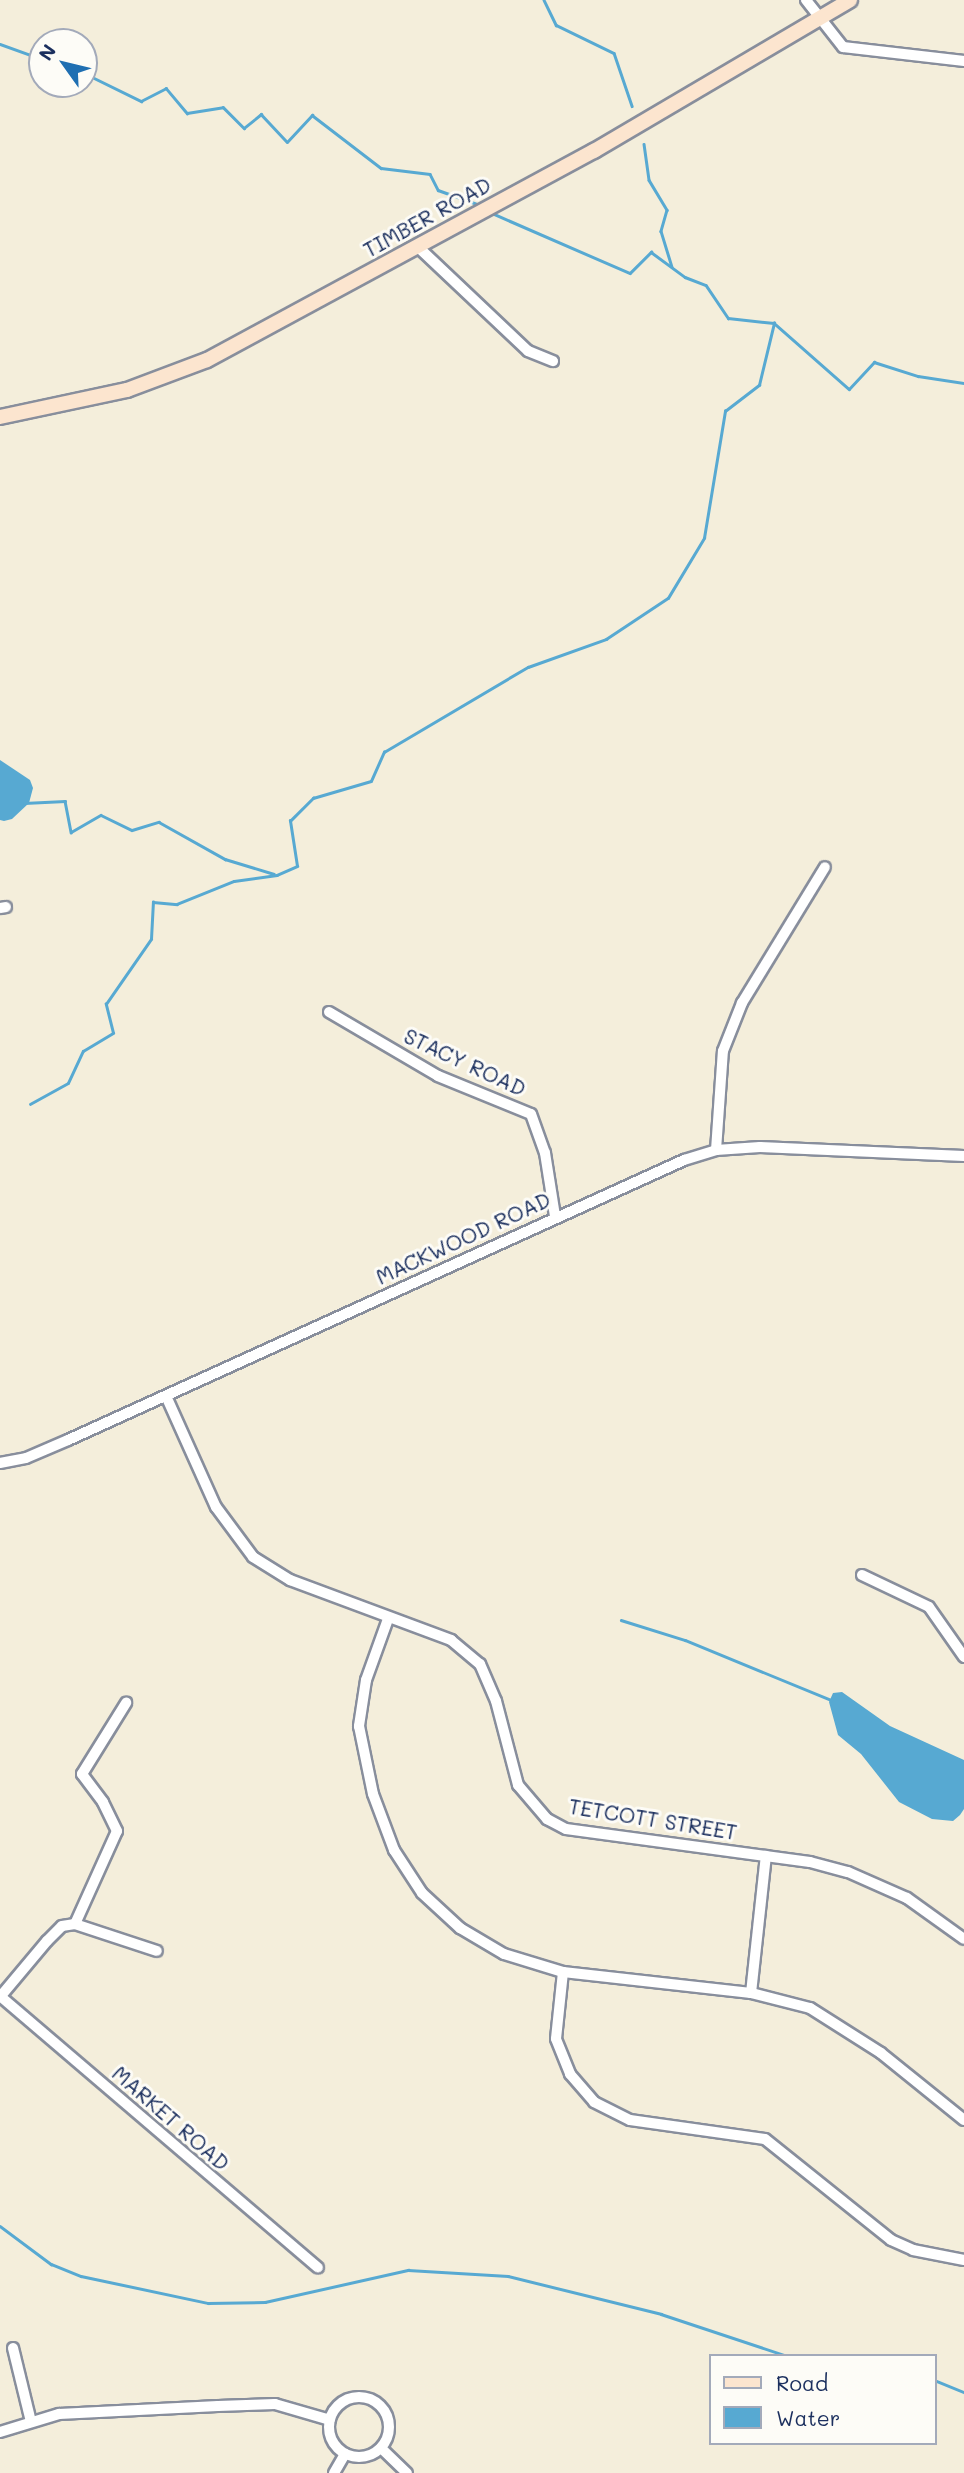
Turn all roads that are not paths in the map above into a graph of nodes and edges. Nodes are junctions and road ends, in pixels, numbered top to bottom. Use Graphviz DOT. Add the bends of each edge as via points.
graph roads {
  1 [pos="806,0"];
  2 [pos="850,0"];
  3 [pos="820,21"];
  4 [pos="964,61"];
  5 [pos="417,246"];
  6 [pos="553,361"];
  7 [pos="0,417"];
  8 [pos="825,867"];
  9 [pos="329,1012"];
  10 [pos="716,1150"];
  11 [pos="964,1156"];
  12 [pos="555,1216"];
  13 [pos="166,1396"];
  14 [pos="0,1463"];
  15 [pos="862,1575"];
  16 [pos="388,1619"];
  17 [pos="964,1657"];
  18 [pos="126,1703"];
  19 [pos="766,1856"];
  20 [pos="75,1924"];
  21 [pos="964,1939"];
  22 [pos="158,1951"];
  23 [pos="563,1972"];
  24 [pos="751,1993"];
  25 [pos="0,1997"];
  26 [pos="964,2120"];
  27 [pos="964,2260"];
  28 [pos="318,2268"];
  29 [pos="13,2348"];
  30 [pos="330,2420"];
  31 [pos="31,2423"];
  32 [pos="0,2431"];
  33 [pos="381,2448"];
  34 [pos="345,2454"];
  35 [pos="334,2473"];
  36 [pos="407,2473"];
  1 -- 3 [label="street"];
  2 -- 3 [label="street, TIMBER ROAD"];
  3 -- 4 [label="street" via="843,47 855,51"];
  3 -- 5 [label="street, TIMBER ROAD"];
  5 -- 6 [label="street" via="528,351"];
  5 -- 7 [label="street, TIMBER ROAD" via="207,360 127,390"];
  8 -- 10 [label="street" via="741,1003 723,1051"];
  9 -- 12 [label="street, STACY ROAD" via="438,1076 531,1114 545,1153"];
  10 -- 11 [label="street, MACKWOOD ROAD" via="761,1147"];
  10 -- 12 [label="street, MACKWOOD ROAD" via="664,1167"];
  12 -- 13 [label="street, MACKWOOD ROAD"];
  13 -- 14 [label="street, MACKWOOD ROAD" via="26,1458"];
  13 -- 16 [label="street, TETCOTT STREET" via="216,1507 253,1557 290,1580"];
  15 -- 17 [label="street" via="929,1607"];
  16 -- 19 [label="street, TETCOTT STREET" via="451,1640 480,1664 496,1701 518,1785 547,1819 566,1829"];
  16 -- 23 [label="street" via="366,1680 359,1726 373,1794 394,1850 422,1893 460,1928 504,1954"];
  18 -- 20 [label="street" via="82,1774 117,1831"];
  19 -- 21 [label="street, TETCOTT STREET" via="810,1862 878,1884 927,1911"];
  19 -- 24 [label="street"];
  20 -- 22 [label="street"];
  20 -- 25 [label="street" via="62,1926"];
  23 -- 24 [label="street"];
  23 -- 27 [label="street" via="556,2039 570,2074 594,2102 630,2120 765,2140 891,2240 913,2250"];
  24 -- 26 [label="street" via="828,2016"];
  25 -- 28 [label="street, MARKET ROAD"];
  29 -- 31 [label="street"];
  30 -- 31 [label="street" via="275,2404 59,2414"];
  30 -- 33 [label="street" via="346,2400 365,2397 376,2401 389,2423"];
  30 -- 34 [label="street" via="331,2438"];
  31 -- 32 [label="street"];
  33 -- 34 [label="street" via="359,2457"];
  33 -- 36 [label="street"];
  34 -- 35 [label="street"];
}
